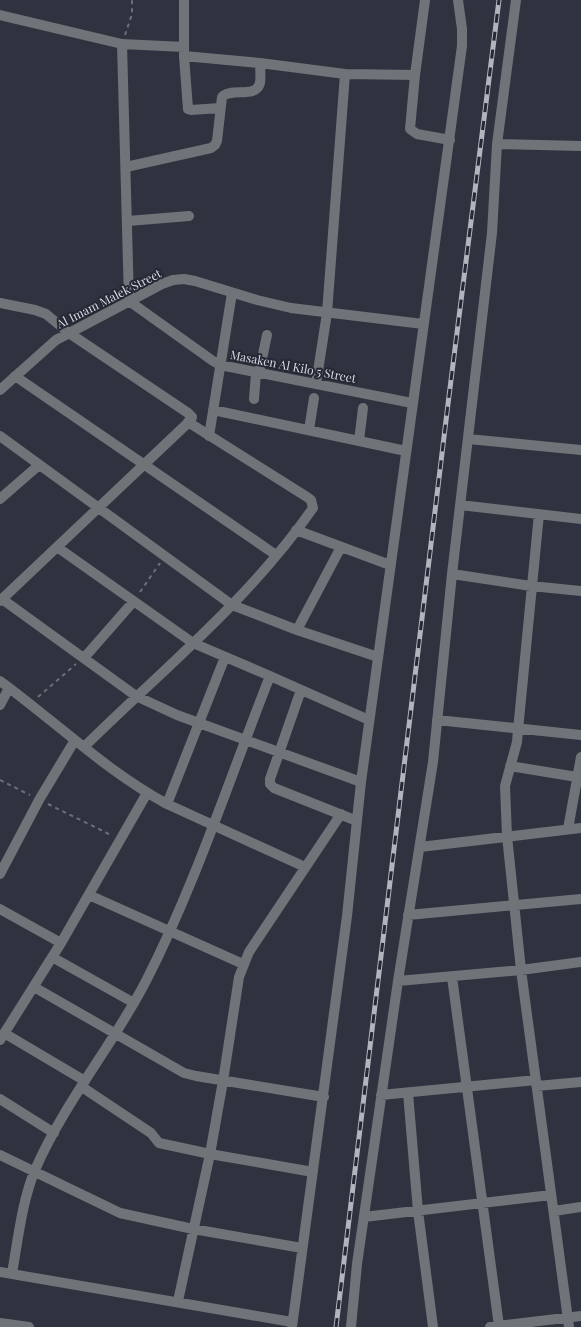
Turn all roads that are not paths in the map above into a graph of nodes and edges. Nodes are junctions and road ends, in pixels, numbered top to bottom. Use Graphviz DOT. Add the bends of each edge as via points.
graph roads {
  1 [pos="184,0"];
  2 [pos="425,0"];
  3 [pos="458,0"];
  4 [pos="516,0"];
  5 [pos="0,15"];
  6 [pos="122,44"];
  7 [pos="184,52"];
  8 [pos="260,63"];
  9 [pos="345,74"];
  10 [pos="415,75"];
  11 [pos="220,108"];
  12 [pos="450,140"];
  13 [pos="496,144"];
  14 [pos="581,146"];
  15 [pos="126,167"];
  16 [pos="189,216"];
  17 [pos="128,221"];
  18 [pos="232,293"];
  19 [pos="129,301"];
  20 [pos="0,303"];
  21 [pos="327,313"];
  22 [pos="423,324"];
  23 [pos="69,333"];
  24 [pos="267,335"];
  25 [pos="220,365"];
  26 [pos="258,373"];
  27 [pos="15,376"];
  28 [pos="316,384"];
  29 [pos="0,390"];
  30 [pos="314,398"];
  31 [pos="254,399"];
  32 [pos="412,403"];
  33 [pos="363,408"];
  34 [pos="213,410"];
  35 [pos="188,422"];
  36 [pos="309,430"];
  37 [pos="0,436"];
  38 [pos="209,436"];
  39 [pos="468,439"];
  40 [pos="359,441"];
  41 [pos="581,450"];
  42 [pos="406,451"];
  43 [pos="39,465"];
  44 [pos="143,465"];
  45 [pos="0,500"];
  46 [pos="460,505"];
  47 [pos="98,508"];
  48 [pos="539,514"];
  49 [pos="581,519"];
  50 [pos="296,530"];
  51 [pos="57,547"];
  52 [pos="341,547"];
  53 [pos="276,555"];
  54 [pos="390,565"];
  55 [pos="452,574"];
  56 [pos="531,586"];
  57 [pos="581,591"];
  58 [pos="1,600"];
  59 [pos="133,602"];
  60 [pos="232,605"];
  61 [pos="297,630"];
  62 [pos="193,643"];
  63 [pos="225,657"];
  64 [pos="378,657"];
  65 [pos="84,658"];
  66 [pos="270,676"];
  67 [pos="0,681"];
  68 [pos="9,688"];
  69 [pos="301,690"];
  70 [pos="136,696"];
  71 [pos="0,705"];
  72 [pos="370,720"];
  73 [pos="437,720"];
  74 [pos="198,723"];
  75 [pos="518,730"];
  76 [pos="581,735"];
  77 [pos="245,739"];
  78 [pos="74,740"];
  79 [pos="84,747"];
  80 [pos="280,752"];
  81 [pos="581,757"];
  82 [pos="510,766"];
  83 [pos="578,777"];
  84 [pos="361,782"];
  85 [pos="147,793"];
  86 [pos="167,804"];
  87 [pos="340,814"];
  88 [pos="357,821"];
  89 [pos="213,824"];
  90 [pos="581,828"];
  91 [pos="568,829"];
  92 [pos="506,836"];
  93 [pos="420,846"];
  94 [pos="305,867"];
  95 [pos="0,874"];
  96 [pos="90,895"];
  97 [pos="581,899"];
  98 [pos="514,905"];
  99 [pos="0,909"];
  100 [pos="408,915"];
  101 [pos="169,931"];
  102 [pos="61,943"];
  103 [pos="52,957"];
  104 [pos="581,962"];
  105 [pos="243,964"];
  106 [pos="521,970"];
  107 [pos="452,977"];
  108 [pos="398,981"];
  109 [pos="34,987"];
  110 [pos="134,1003"];
  111 [pos="116,1033"];
  112 [pos="2,1036"];
  113 [pos="224,1081"];
  114 [pos="581,1082"];
  115 [pos="536,1083"];
  116 [pos="84,1084"];
  117 [pos="467,1086"];
  118 [pos="408,1093"];
  119 [pos="381,1095"];
  120 [pos="324,1097"];
  121 [pos="0,1099"];
  122 [pos="54,1133"];
  123 [pos="210,1154"];
  124 [pos="0,1156"];
  125 [pos="35,1171"];
  126 [pos="313,1172"];
  127 [pos="552,1196"];
  128 [pos="482,1204"];
  129 [pos="581,1207"];
  130 [pos="418,1211"];
  131 [pos="554,1211"];
  132 [pos="364,1218"];
  133 [pos="193,1229"];
  134 [pos="302,1248"];
  135 [pos="0,1272"];
  136 [pos="12,1273"];
  137 [pos="178,1301"];
  138 [pos="581,1316"];
  139 [pos="568,1322"];
  140 [pos="0,1323"];
  141 [pos="292,1324"];
  142 [pos="494,1326"];
  143 [pos="25,1327"];
  144 [pos="29,1327"];
  145 [pos="351,1327"];
  146 [pos="433,1327"];
  1 -- 7 [label="street"];
  2 -- 10 [label="street"];
  3 -- 12 [label="street" via="462,46"];
  4 -- 13 [label="street"];
  5 -- 6 [label="street"];
  6 -- 7 [label="street"];
  6 -- 15 [label="street"];
  7 -- 8 [label="street"];
  7 -- 11 [label="street" via="188,109"];
  8 -- 9 [label="street"];
  8 -- 11 [label="street" via="257,88 225,94"];
  9 -- 10 [label="street"];
  9 -- 21 [label="street"];
  10 -- 12 [label="street" via="411,131"];
  11 -- 15 [label="street" via="217,140 211,148"];
  12 -- 22 [label="street"];
  13 -- 14 [label="street"];
  13 -- 39 [label="street" via="492,233"];
  15 -- 17 [label="street"];
  16 -- 17 [label="street"];
  17 -- 19 [label="street"];
  18 -- 19 [label="street, Al Imam Malek Street" via="195,281 178,280 162,284"];
  18 -- 21 [label="street, Al Imam Malek Street" via="274,305"];
  18 -- 25 [label="street"];
  19 -- 23 [label="street, Al Imam Malek Street"];
  19 -- 25 [label="street, Masaken Al Kilo 5 Street"];
  20 -- 23 [label="street" via="40,312"];
  21 -- 22 [label="street, Al Imam Malek Street"];
  21 -- 28 [label="street"];
  22 -- 32 [label="street"];
  23 -- 27 [label="street, Al Imam Malek Street" via="46,348"];
  23 -- 35 [label="street" via="188,414 192,418"];
  24 -- 26 [label="street"];
  25 -- 26 [label="street, Masaken Al Kilo 5 Street"];
  25 -- 34 [label="street"];
  26 -- 28 [label="street, Masaken Al Kilo 5 Street"];
  26 -- 31 [label="street"];
  27 -- 29 [label="street, Al Imam Malek Street"];
  27 -- 44 [label="street"];
  28 -- 32 [label="street, Masaken Al Kilo 5 Street"];
  30 -- 36 [label="street"];
  32 -- 42 [label="street"];
  33 -- 40 [label="street"];
  34 -- 36 [label="street"];
  34 -- 38 [label="street"];
  35 -- 38 [label="street"];
  35 -- 44 [label="street"];
  36 -- 40 [label="street"];
  37 -- 43 [label="street"];
  38 -- 50 [label="street" via="311,500 313,508"];
  39 -- 41 [label="street"];
  39 -- 46 [label="street"];
  40 -- 42 [label="street"];
  42 -- 54 [label="street"];
  43 -- 45 [label="street"];
  43 -- 47 [label="street"];
  44 -- 47 [label="street"];
  44 -- 53 [label="street"];
  46 -- 48 [label="street"];
  46 -- 55 [label="street"];
  47 -- 51 [label="street"];
  47 -- 60 [label="street"];
  48 -- 49 [label="street"];
  48 -- 56 [label="street"];
  50 -- 52 [label="street"];
  50 -- 53 [label="street"];
  51 -- 58 [label="street"];
  51 -- 59 [label="street"];
  52 -- 54 [label="street"];
  52 -- 61 [label="street"];
  53 -- 60 [label="street"];
  54 -- 64 [label="street"];
  55 -- 56 [label="street"];
  55 -- 73 [label="street"];
  56 -- 57 [label="street"];
  56 -- 75 [label="street"];
  58 -- 65 [label="street"];
  59 -- 62 [label="street"];
  59 -- 65 [label="street"];
  60 -- 61 [label="street"];
  60 -- 62 [label="street"];
  61 -- 64 [label="street"];
  62 -- 63 [label="street"];
  62 -- 70 [label="street"];
  63 -- 66 [label="street"];
  63 -- 74 [label="street"];
  64 -- 72 [label="street"];
  65 -- 70 [label="street"];
  66 -- 69 [label="street"];
  66 -- 77 [label="street"];
  67 -- 68 [label="street"];
  68 -- 71 [label="street"];
  68 -- 78 [label="street"];
  69 -- 72 [label="street"];
  69 -- 80 [label="street"];
  70 -- 74 [label="street"];
  70 -- 79 [label="street"];
  72 -- 84 [label="street"];
  73 -- 75 [label="street"];
  73 -- 93 [label="street"];
  74 -- 77 [label="street"];
  74 -- 86 [label="street"];
  75 -- 76 [label="street"];
  75 -- 82 [label="street"];
  77 -- 80 [label="street"];
  77 -- 89 [label="street"];
  78 -- 79 [label="street"];
  78 -- 95 [label="street"];
  79 -- 85 [label="street"];
  80 -- 84 [label="street"];
  80 -- 87 [label="street" via="269,782 272,786"];
  81 -- 83 [label="street"];
  82 -- 83 [label="street"];
  82 -- 92 [label="street" via="504,786"];
  83 -- 91 [label="street"];
  84 -- 88 [label="street"];
  85 -- 86 [label="street"];
  85 -- 96 [label="street"];
  86 -- 89 [label="street"];
  87 -- 88 [label="street"];
  87 -- 94 [label="street"];
  88 -- 120 [label="street"];
  89 -- 94 [label="street"];
  89 -- 101 [label="street"];
  90 -- 91 [label="street"];
  91 -- 92 [label="street"];
  92 -- 93 [label="street"];
  92 -- 98 [label="street"];
  93 -- 100 [label="street"];
  94 -- 105 [label="street"];
  96 -- 101 [label="street"];
  96 -- 102 [label="street"];
  97 -- 98 [label="street"];
  98 -- 100 [label="street"];
  98 -- 106 [label="street"];
  99 -- 102 [label="street"];
  100 -- 108 [label="street"];
  101 -- 105 [label="street"];
  101 -- 110 [label="street"];
  102 -- 103 [label="street"];
  103 -- 109 [label="street"];
  103 -- 110 [label="street"];
  104 -- 106 [label="street"];
  105 -- 113 [label="street"];
  106 -- 107 [label="street"];
  106 -- 115 [label="street"];
  107 -- 108 [label="street"];
  107 -- 117 [label="street"];
  108 -- 119 [label="street"];
  109 -- 111 [label="street"];
  109 -- 112 [label="street"];
  110 -- 111 [label="street"];
  111 -- 113 [label="street" via="184,1073"];
  111 -- 116 [label="street"];
  112 -- 116 [label="street"];
  113 -- 120 [label="street"];
  113 -- 123 [label="street"];
  114 -- 115 [label="street"];
  115 -- 117 [label="street"];
  115 -- 127 [label="street"];
  116 -- 122 [label="street"];
  116 -- 123 [label="street" via="151,1133 158,1143"];
  117 -- 118 [label="street"];
  117 -- 128 [label="street"];
  118 -- 119 [label="street"];
  118 -- 130 [label="street"];
  119 -- 132 [label="street"];
  120 -- 126 [label="street"];
  121 -- 122 [label="street"];
  122 -- 125 [label="street"];
  123 -- 126 [label="street"];
  123 -- 133 [label="street"];
  124 -- 125 [label="street"];
  125 -- 133 [label="street" via="120,1213"];
  125 -- 136 [label="street"];
  126 -- 134 [label="street"];
  127 -- 128 [label="street"];
  127 -- 131 [label="street"];
  128 -- 130 [label="street"];
  128 -- 142 [label="street"];
  129 -- 131 [label="street"];
  130 -- 132 [label="street"];
  130 -- 146 [label="street"];
  131 -- 139 [label="street"];
  132 -- 145 [label="street"];
  133 -- 134 [label="street"];
  133 -- 137 [label="street"];
  134 -- 141 [label="street"];
  135 -- 136 [label="street"];
  136 -- 137 [label="street"];
  137 -- 141 [label="street"];
  138 -- 139 [label="street"];
  139 -- 142 [label="street"];
  140 -- 143 [label="street"];
  143 -- 144 [label="street"];
}
